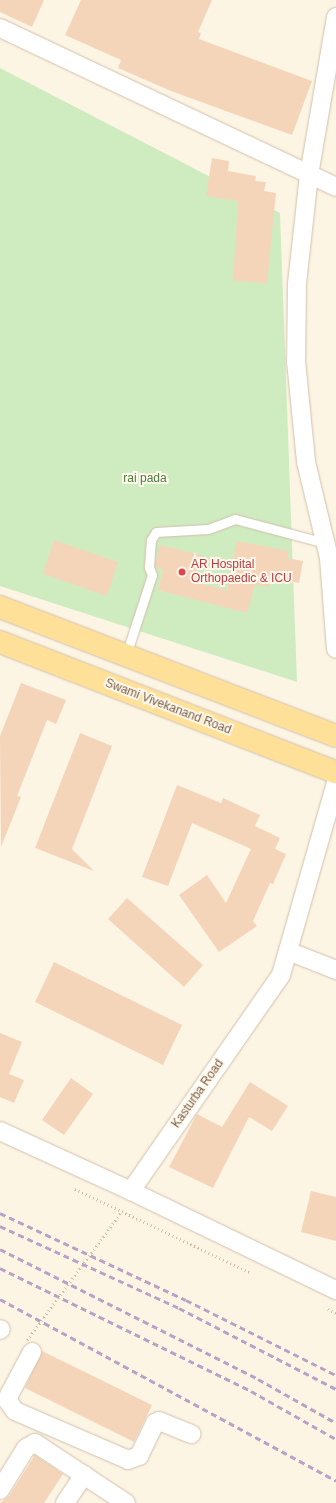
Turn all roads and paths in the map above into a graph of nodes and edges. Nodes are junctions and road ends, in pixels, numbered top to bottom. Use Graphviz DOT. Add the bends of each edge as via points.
graph roads {
  1 [pos="336,17"];
  2 [pos="0,28"];
  3 [pos="309,175"];
  4 [pos="336,187"];
  5 [pos="330,552"];
  6 [pos="0,607"];
  7 [pos="0,642"];
  8 [pos="336,649"];
  9 [pos="126,655"];
  10 [pos="336,736"];
  11 [pos="336,772"];
  12 [pos="336,783"];
  13 [pos="288,951"];
  14 [pos="336,970"];
  15 [pos="0,1131"];
  16 [pos="69,1186"];
  17 [pos="131,1191"];
  18 [pos="122,1211"];
  19 [pos="250,1272"];
  20 [pos="336,1290"];
  21 [pos="322,1306"];
  22 [pos="336,1313"];
  23 [pos="29,1346"];
  24 [pos="5,1389"];
  25 [pos="191,1434"];
  26 [pos="84,1474"];
  27 [pos="0,1490"];
  28 [pos="65,1503"];
  29 [pos="126,1503"];
  1 -- 3 [label="street"];
  2 -- 3 [label="street"];
  3 -- 4 [label="street"];
  3 -- 5 [label="street" via="297,284 296,361 306,462"];
  5 -- 8 [label="street"];
  5 -- 9 [label="lane" via="235,519 208,529 156,532 151,540 149,567 152,575"];
  6 -- 9 [label="main road"];
  7 -- 11 [label="main road, Swami Vivekanand Road"];
  9 -- 10 [label="main road"];
  12 -- 13 [label="street, Kasturba Road"];
  13 -- 14 [label="street"];
  13 -- 17 [label="street, Kasturba Road" via="281,975"];
  15 -- 17 [label="street"];
  16 -- 18 [label="path"];
  17 -- 20 [label="street"];
  18 -- 19 [label="path"];
  18 -- 23 [label="path, bridge"];
  21 -- 22 [label="path"];
  23 -- 24 [label="street"];
  24 -- 25 [label="street" via="8,1401 16,1411 128,1460 139,1456 155,1423 159,1421"];
  26 -- 27 [label="street" via="35,1443 26,1448"];
  26 -- 28 [label="street"];
  26 -- 29 [label="street"];
}
